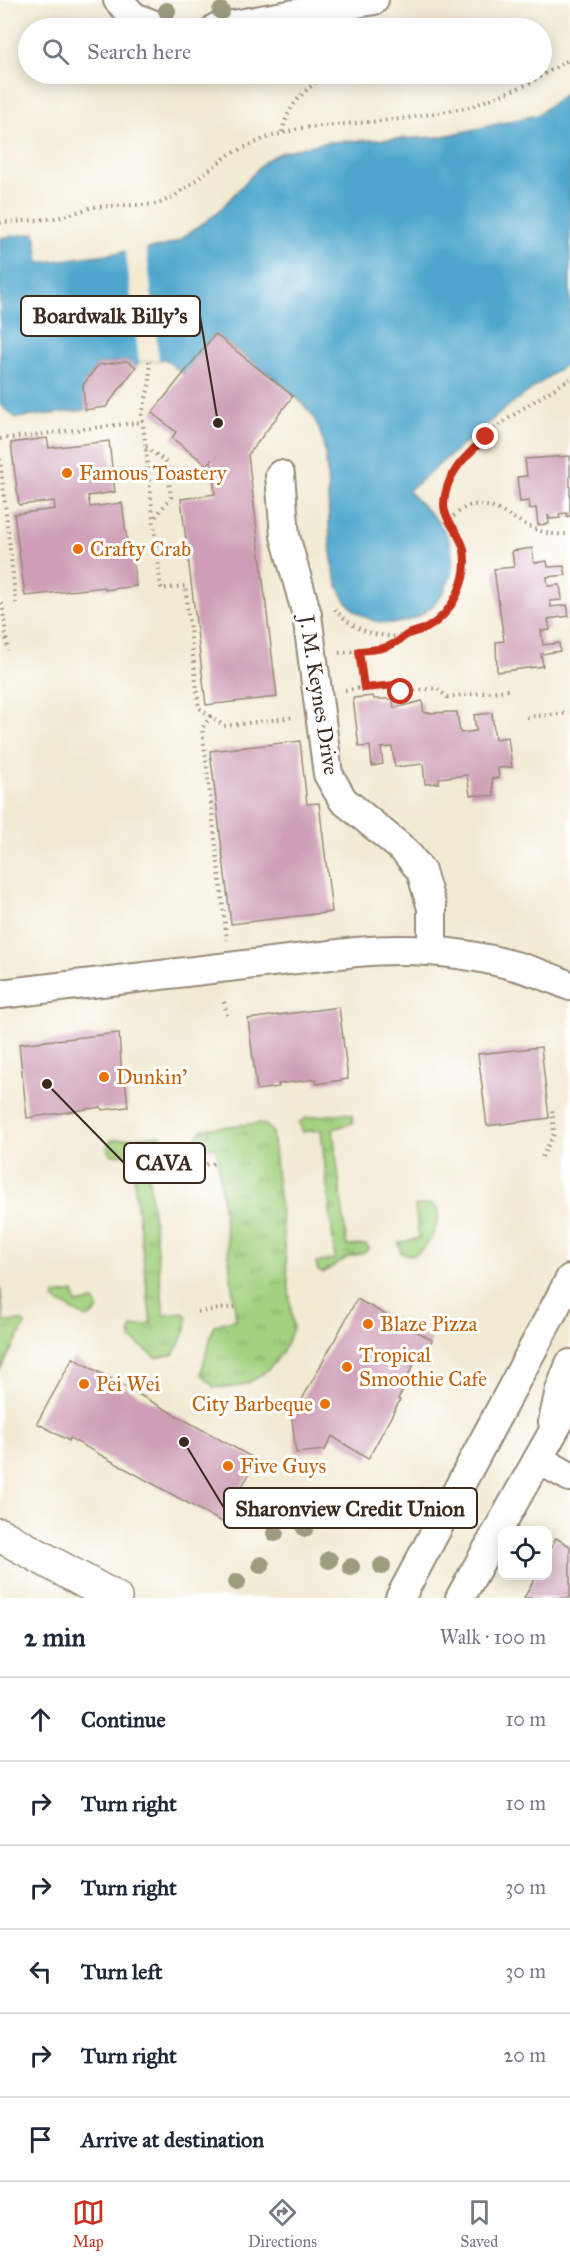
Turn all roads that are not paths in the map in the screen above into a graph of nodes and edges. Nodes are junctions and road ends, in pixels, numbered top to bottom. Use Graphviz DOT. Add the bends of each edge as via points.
graph roads {
  1 [pos="118,0"];
  2 [pos="374,0"];
  3 [pos="311,5"];
  4 [pos="137,18"];
  5 [pos="257,18"];
  6 [pos="280,475"];
  7 [pos="432,951"];
  8 [pos="570,986"];
  9 [pos="0,994"];
  10 [pos="570,1279"];
  11 [pos="570,1364"];
  12 [pos="570,1402"];
  13 [pos="553,1430"];
  14 [pos="538,1459"];
  15 [pos="570,1477"];
  16 [pos="0,1535"];
  17 [pos="115,1598"];
  18 [pos="400,1598"];
  19 [pos="460,1598"];
  1 -- 4 [label="street"];
  2 -- 3 [label="street"];
  3 -- 5 [label="street"];
  6 -- 7 [label="street, J. M. Keynes Drive" via="288,556 303,597 310,634 328,774 343,800 405,851 421,872 432,908"];
  7 -- 8 [label="street" via="506,963"];
  7 -- 9 [label="street" via="356,951"];
  10 -- 18 [label="street"];
  11 -- 13 [label="street" via="556,1402"];
  12 -- 13 [label="street"];
  13 -- 14 [label="street"];
  14 -- 15 [label="street"];
  14 -- 19 [label="street"];
  16 -- 17 [label="main road"];
}
